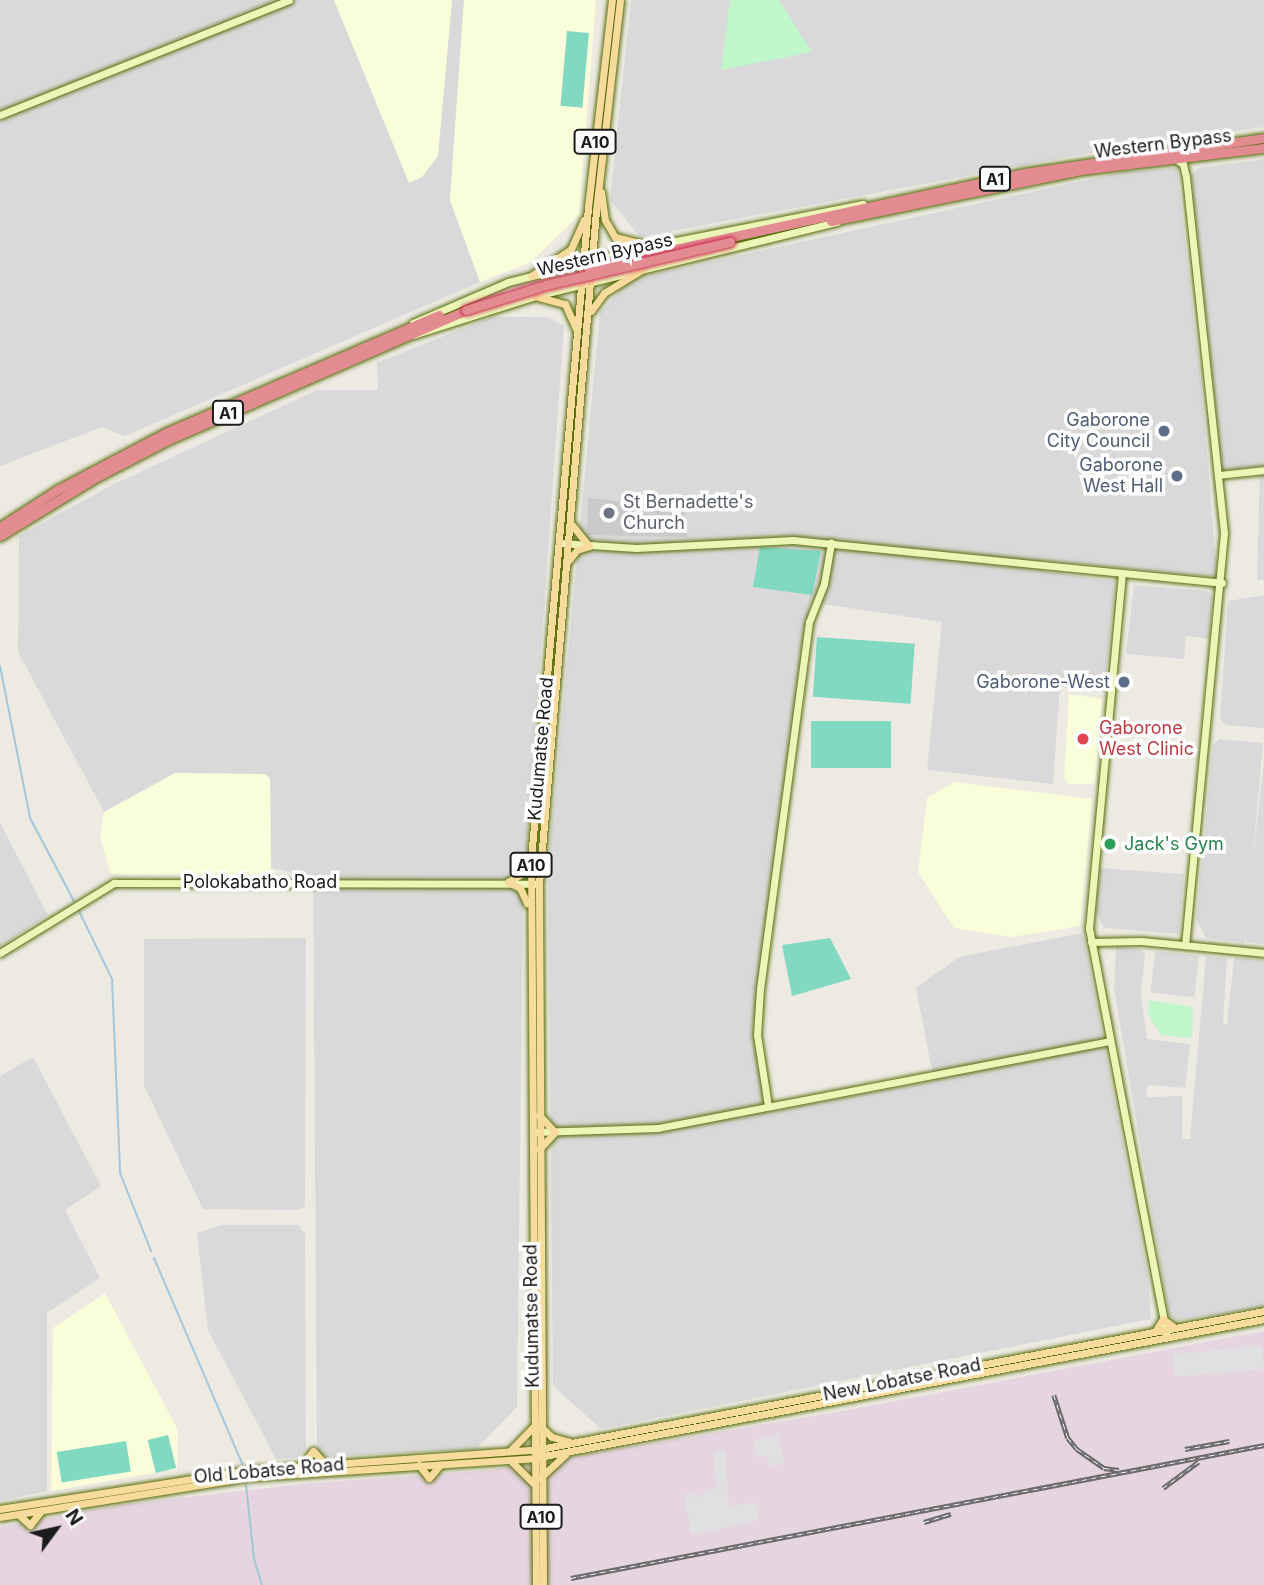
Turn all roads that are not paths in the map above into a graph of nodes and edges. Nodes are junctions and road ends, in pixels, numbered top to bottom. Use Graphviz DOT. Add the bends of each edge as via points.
graph roads {
  1 [pos="289,0"];
  2 [pos="620,0"];
  3 [pos="611,2"];
  4 [pos="0,115"];
  5 [pos="1264,138"];
  6 [pos="1264,148"];
  7 [pos="1214,154"];
  8 [pos="1174,158"];
  9 [pos="1186,177"];
  10 [pos="600,178"];
  11 [pos="885,202"];
  12 [pos="588,207"];
  13 [pos="844,219"];
  14 [pos="651,246"];
  15 [pos="614,256"];
  16 [pos="589,262"];
  17 [pos="643,269"];
  18 [pos="552,271"];
  19 [pos="616,275"];
  20 [pos="531,276"];
  21 [pos="587,283"];
  22 [pos="558,291"];
  23 [pos="535,296"];
  24 [pos="465,308"];
  25 [pos="587,317"];
  26 [pos="404,333"];
  27 [pos="578,333"];
  28 [pos="1264,470"];
  29 [pos="1218,475"];
  30 [pos="570,518"];
  31 [pos="0,527"];
  32 [pos="0,536"];
  33 [pos="564,543"];
  34 [pos="831,543"];
  35 [pos="589,546"];
  36 [pos="566,564"];
  37 [pos="1122,573"];
  38 [pos="1222,583"];
  39 [pos="531,859"];
  40 [pos="508,882"];
  41 [pos="535,884"];
  42 [pos="529,909"];
  43 [pos="1091,942"];
  44 [pos="1185,946"];
  45 [pos="0,953"];
  46 [pos="1264,953"];
  47 [pos="1110,1041"];
  48 [pos="768,1107"];
  49 [pos="538,1115"];
  50 [pos="534,1132"];
  51 [pos="555,1132"];
  52 [pos="539,1150"];
  53 [pos="1264,1311"];
  54 [pos="1163,1319"];
  55 [pos="1264,1319"];
  56 [pos="1226,1322"];
  57 [pos="1175,1327"];
  58 [pos="1155,1331"];
  59 [pos="1166,1333"];
  60 [pos="536,1426"];
  61 [pos="573,1442"];
  62 [pos="569,1452"];
  63 [pos="537,1453"];
  64 [pos="510,1456"];
  65 [pos="441,1464"];
  66 [pos="326,1465"];
  67 [pos="419,1465"];
  68 [pos="301,1466"];
  69 [pos="537,1481"];
  70 [pos="24,1505"];
  71 [pos="41,1506"];
  72 [pos="0,1509"];
  73 [pos="31,1512"];
  74 [pos="19,1514"];
  75 [pos="0,1517"];
  76 [pos="536,1585"];
  77 [pos="543,1585"];
  1 -- 4 [label="street"];
  2 -- 10 [label="main road, Kudumatse Road / A10"];
  3 -- 12 [label="main road, Kudumatse Road / A10"];
  5 -- 11 [label="highway, Western Bypass / A1" via="1088,162"];
  6 -- 7 [label="highway, Western Bypass / A1"];
  7 -- 8 [label="highway, Western Bypass / A1"];
  7 -- 9 [label="street" via="1195,160"];
  8 -- 9 [label="street" via="1181,162"];
  8 -- 13 [label="highway, Western Bypass / A1" via="1068,173"];
  9 -- 29 [label="street"];
  10 -- 14 [label="main road" via="605,220 615,237"];
  10 -- 16 [label="main road, Kudumatse Road / A10"];
  11 -- 14 [label="street"];
  11 -- 24 [label="highway, Western Bypass / A1, bridge" via="625,260"];
  12 -- 16 [label="main road, Kudumatse Road / A10"];
  12 -- 20 [label="main road" via="571,249"];
  13 -- 17 [label="street" via="826,228"];
  13 -- 24 [label="highway, Western Bypass / A1, bridge" via="730,242"];
  14 -- 15 [label="street"];
  15 -- 16 [label="street"];
  15 -- 19 [label="street" via="607,267"];
  16 -- 18 [label="street"];
  16 -- 21 [label="main road, Kudumatse Road / A10"];
  17 -- 19 [label="street"];
  17 -- 25 [label="main road" via="604,293"];
  18 -- 20 [label="street"];
  18 -- 22 [label="street" via="566,278"];
  19 -- 21 [label="street"];
  20 -- 26 [label="street" via="462,298"];
  21 -- 22 [label="street"];
  21 -- 25 [label="main road, Kudumatse Road / A10"];
  21 -- 27 [label="main road, Kudumatse Road / A10"];
  22 -- 23 [label="street"];
  23 -- 26 [label="street"];
  23 -- 27 [label="main road" via="565,304"];
  24 -- 26 [label="highway, Western Bypass / A1"];
  25 -- 30 [label="main road, Kudumatse Road / A10"];
  26 -- 31 [label="highway, Western Bypass / A1" via="167,432 57,490"];
  26 -- 32 [label="highway, Western Bypass / A1" via="133,457"];
  27 -- 33 [label="main road, Kudumatse Road / A10"];
  28 -- 29 [label="street"];
  29 -- 38 [label="street" via="1224,533"];
  30 -- 33 [label="main road, Kudumatse Road / A10"];
  30 -- 35 [label="main road" via="578,537"];
  33 -- 35 [label="street"];
  33 -- 36 [label="main road, Kudumatse Road / A10"];
  33 -- 39 [label="main road, Kudumatse Road / A10"];
  34 -- 35 [label="street" via="767,539 636,548"];
  34 -- 37 [label="street"];
  34 -- 48 [label="street" via="824,584 809,622 761,989 757,1035"];
  35 -- 36 [label="main road" via="577,550"];
  36 -- 41 [label="main road, Kudumatse Road / A10"];
  37 -- 38 [label="street"];
  37 -- 43 [label="street" via="1089,919"];
  38 -- 44 [label="street"];
  39 -- 40 [label="main road" via="522,874"];
  39 -- 41 [label="main road, Kudumatse Road / A10"];
  40 -- 41 [label="street, Polokabatho Road"];
  40 -- 42 [label="main road" via="523,892"];
  40 -- 45 [label="street, Polokabatho Road" via="114,883"];
  41 -- 42 [label="main road, Kudumatse Road / A10"];
  41 -- 49 [label="main road, Kudumatse Road / A10"];
  42 -- 50 [label="main road, Kudumatse Road / A10"];
  43 -- 44 [label="street"];
  43 -- 47 [label="street"];
  44 -- 46 [label="street"];
  47 -- 48 [label="street"];
  47 -- 54 [label="street"];
  48 -- 51 [label="street" via="658,1128"];
  49 -- 50 [label="main road, Kudumatse Road / A10"];
  49 -- 51 [label="main road"];
  50 -- 51 [label="street"];
  50 -- 52 [label="main road, Kudumatse Road / A10"];
  50 -- 60 [label="main road, Kudumatse Road / A10"];
  51 -- 52 [label="main road"];
  52 -- 60 [label="main road, Kudumatse Road / A10"];
  53 -- 56 [label="main road, New Lobatse Road"];
  54 -- 57 [label="main road"];
  54 -- 58 [label="main road"];
  54 -- 59 [label="street"];
  55 -- 56 [label="main road"];
  56 -- 57 [label="main road, New Lobatse Road"];
  56 -- 59 [label="main road"];
  57 -- 59 [label="main road, New Lobatse Road"];
  58 -- 59 [label="main road, New Lobatse Road"];
  58 -- 61 [label="main road, New Lobatse Road"];
  59 -- 62 [label="main road"];
  60 -- 61 [label="main road" via="552,1437"];
  60 -- 63 [label="main road, Kudumatse Road / A10"];
  60 -- 64 [label="main road"];
  61 -- 63 [label="main road, New Lobatse Road"];
  62 -- 63 [label="main road"];
  62 -- 69 [label="main road"];
  63 -- 64 [label="main road"];
  63 -- 69 [label="main road, Kudumatse Road / A10"];
  64 -- 65 [label="main road"];
  64 -- 66 [label="main road, Old Lobatse Road"];
  64 -- 69 [label="main road"];
  65 -- 67 [label="main road"];
  65 -- 67 [label="main road" via="429,1478"];
  66 -- 68 [label="main road, Old Lobatse Road"];
  66 -- 68 [label="main road" via="313,1451"];
  67 -- 71 [label="main road, Old Lobatse Road" via="204,1483"];
  68 -- 71 [label="main road, Old Lobatse Road" via="203,1476"];
  69 -- 76 [label="main road, Kudumatse Road / A10"];
  69 -- 77 [label="main road, Kudumatse Road / A10"];
  70 -- 71 [label="main road, Old Lobatse Road"];
  70 -- 72 [label="main road, Old Lobatse Road"];
  70 -- 73 [label="main road"];
  71 -- 73 [label="main road"];
  71 -- 74 [label="main road" via="30,1525"];
  73 -- 74 [label="main road"];
  74 -- 75 [label="main road"];
}
